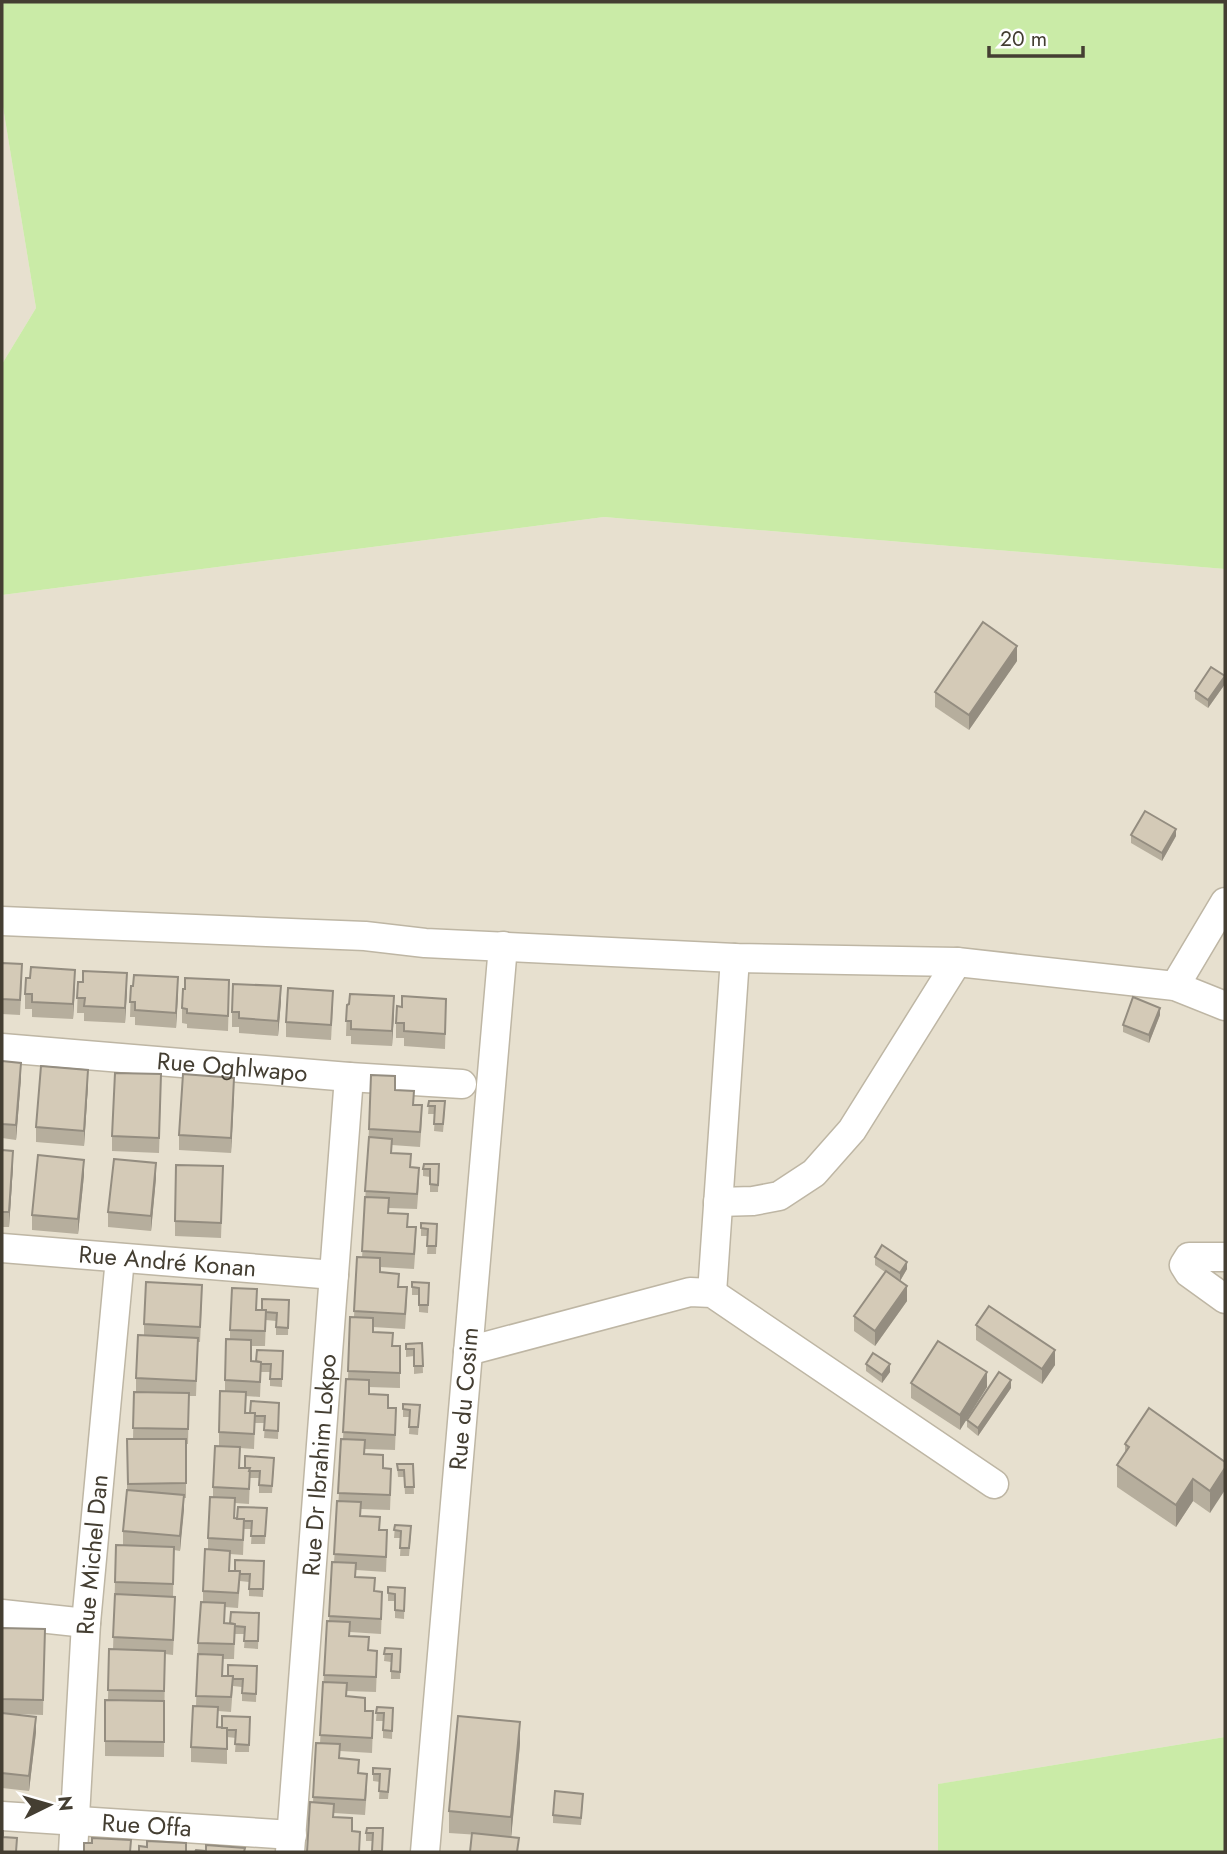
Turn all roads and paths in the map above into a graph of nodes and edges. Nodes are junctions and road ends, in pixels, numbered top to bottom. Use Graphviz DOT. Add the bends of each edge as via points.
graph roads {
  1 [pos="1225,902"];
  2 [pos="2,921"];
  3 [pos="503,946"];
  4 [pos="735,958"];
  5 [pos="957,962"];
  6 [pos="1175,986"];
  7 [pos="1225,1006"];
  8 [pos="2,1048"];
  9 [pos="349,1077"];
  10 [pos="462,1084"];
  11 [pos="719,1202"];
  12 [pos="2,1248"];
  13 [pos="1225,1257"];
  14 [pos="120,1258"];
  15 [pos="334,1275"];
  16 [pos="712,1293"];
  17 [pos="1225,1299"];
  18 [pos="468,1351"];
  19 [pos="994,1484"];
  20 [pos="2,1615"];
  21 [pos="86,1623"];
  22 [pos="2,1816"];
  23 [pos="75,1821"];
  24 [pos="291,1844"];
  25 [pos="73,1852"];
  26 [pos="425,1852"];
  1 -- 6 [label="street"];
  2 -- 3 [label="street"];
  3 -- 4 [label="street"];
  3 -- 18 [label="street, Rue du Cosim"];
  4 -- 5 [label="street"];
  4 -- 11 [label="street"];
  5 -- 6 [label="street"];
  5 -- 11 [label="street" via="852,1130 814,1173 779,1196"];
  6 -- 7 [label="street"];
  8 -- 9 [label="street, Rue Oghlwapo"];
  9 -- 10 [label="street, Rue Oghlwapo"];
  9 -- 15 [label="street, Rue Dr Ibrahim Lokpo"];
  11 -- 16 [label="street"];
  12 -- 14 [label="street, Rue André Konan"];
  13 -- 17 [label="street" via="1189,1257 1184,1265"];
  14 -- 15 [label="street, Rue André Konan"];
  14 -- 21 [label="street, Rue Michel Dan"];
  15 -- 24 [label="street, Rue Dr Ibrahim Lokpo"];
  16 -- 18 [label="street" via="690,1292"];
  16 -- 19 [label="street"];
  18 -- 26 [label="street, Rue du Cosim"];
  20 -- 21 [label="street"];
  21 -- 23 [label="street, Rue Michel Dan"];
  22 -- 23 [label="street, Rue Offa"];
  23 -- 24 [label="street, Rue Offa"];
  23 -- 25 [label="street, Rue Michel Dan"];
}
